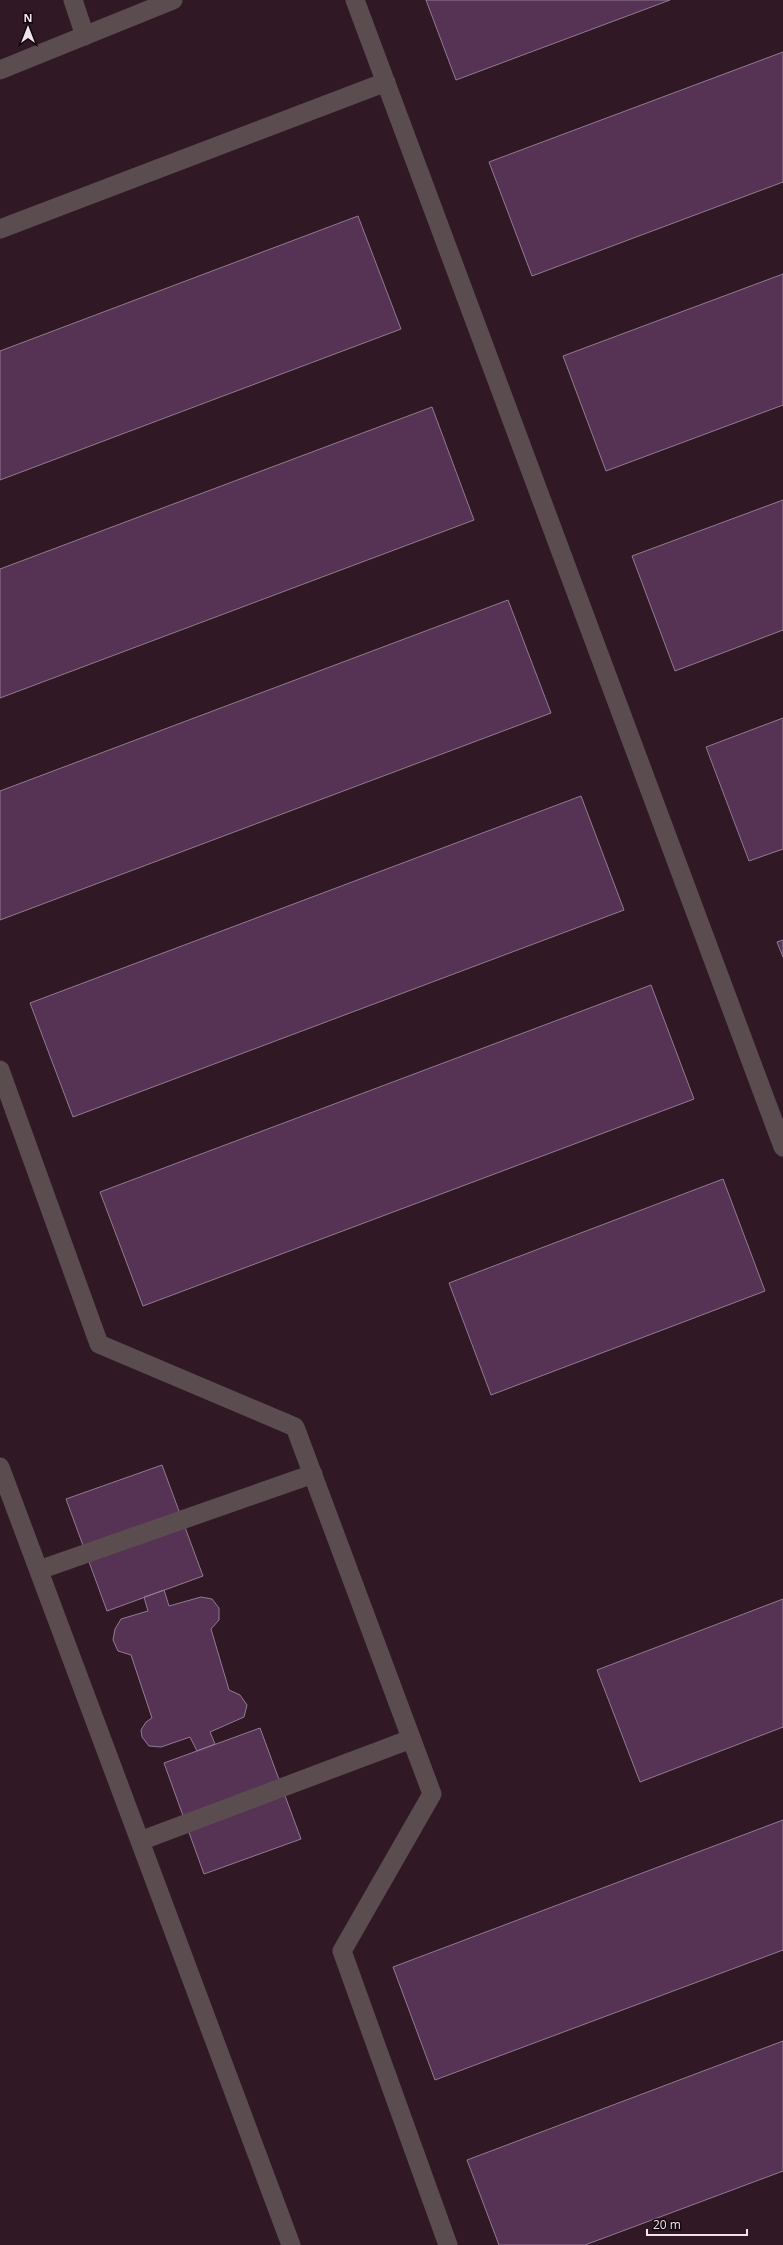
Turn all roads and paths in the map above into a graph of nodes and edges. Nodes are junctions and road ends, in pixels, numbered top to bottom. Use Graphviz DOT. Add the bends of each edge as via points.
graph roads {
  1 [pos="73,0"];
  2 [pos="173,0"];
  3 [pos="356,0"];
  4 [pos="85,36"];
  5 [pos="0,70"];
  6 [pos="386,82"];
  7 [pos="0,229"];
  8 [pos="0,1070"];
  9 [pos="783,1147"];
  10 [pos="0,1467"];
  11 [pos="312,1474"];
  12 [pos="39,1570"];
  13 [pos="411,1740"];
  14 [pos="140,1841"];
  15 [pos="291,2245"];
  16 [pos="448,2245"];
  1 -- 4 [label="lane"];
  2 -- 4 [label="lane"];
  3 -- 6 [label="lane"];
  4 -- 5 [label="lane"];
  6 -- 7 [label="lane"];
  6 -- 9 [label="lane"];
  8 -- 11 [label="lane" via="100,1344 296,1427"];
  10 -- 12 [label="lane"];
  11 -- 12 [label="lane"];
  11 -- 13 [label="lane"];
  12 -- 14 [label="lane"];
  13 -- 14 [label="lane"];
  13 -- 16 [label="lane" via="432,1794 342,1951"];
  14 -- 15 [label="lane"];
}
